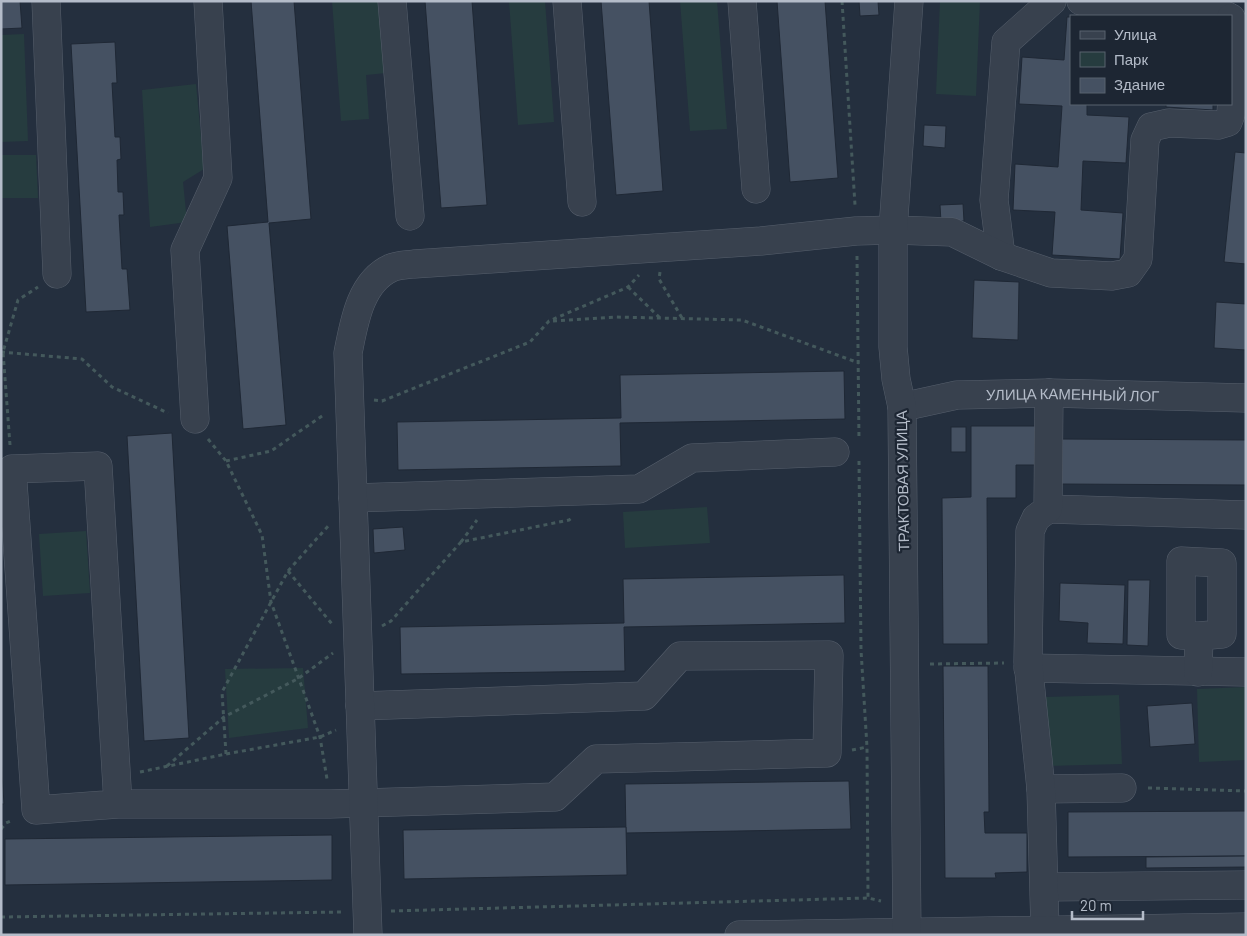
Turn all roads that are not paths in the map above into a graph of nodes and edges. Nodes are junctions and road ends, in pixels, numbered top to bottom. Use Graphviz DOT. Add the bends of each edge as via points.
graph roads {
  1 [pos="46,1"];
  2 [pos="208,1"];
  3 [pos="392,1"];
  4 [pos="567,1"];
  5 [pos="742,1"];
  6 [pos="909,1"];
  7 [pos="1052,1"];
  8 [pos="1081,1"];
  9 [pos="1224,15"];
  10 [pos="1232,20"];
  11 [pos="1232,97"];
  12 [pos="1232,105"];
  13 [pos="756,189"];
  14 [pos="582,202"];
  15 [pos="410,216"];
  16 [pos="893,230"];
  17 [pos="1000,256"];
  18 [pos="57,274"];
  19 [pos="1049,392"];
  20 [pos="1246,398"];
  21 [pos="902,407"];
  22 [pos="191,423"];
  23 [pos="835,452"];
  24 [pos="353,498"];
  25 [pos="1048,508"];
  26 [pos="1246,515"];
  27 [pos="1199,636"];
  28 [pos="1028,665"];
  29 [pos="1198,672"];
  30 [pos="1246,672"];
  31 [pos="360,706"];
  32 [pos="1122,788"];
  33 [pos="1041,789"];
  34 [pos="362,803"];
  35 [pos="118,804"];
  36 [pos="1246,885"];
  37 [pos="1045,887"];
  38 [pos="368,923"];
  39 [pos="907,925"];
  40 [pos="1246,927"];
  41 [pos="1045,929"];
  42 [pos="799,934"];
  43 [pos="740,935"];
  1 -- 18 [label="street"];
  2 -- 22 [label="street" via="218,178 185,250"];
  3 -- 15 [label="street"];
  4 -- 14 [label="street"];
  5 -- 13 [label="street"];
  6 -- 16 [label="street, ТРАКТОВАЯ УЛИЦА"];
  7 -- 17 [label="street" via="1006,42 994,200"];
  8 -- 9 [label="street"];
  10 -- 11 [label="street" via="1236,28"];
  12 -- 17 [label="street" via="1228,122 1218,125 1169,123 1152,127 1145,140 1138,259 1128,273 1112,276 1051,273"];
  16 -- 17 [label="street" via="952,232"];
  16 -- 21 [label="street, ТРАКТОВАЯ УЛИЦА" via="894,348"];
  16 -- 24 [label="street" via="424,263 392,268 372,280 356,316 348,353"];
  19 -- 20 [label="street, УЛИЦА КАМЕННЫЙ ЛОГ"];
  19 -- 21 [label="street, УЛИЦА КАМЕННЫЙ ЛОГ" via="957,394"];
  19 -- 25 [label="street"];
  21 -- 39 [label="street, ТРАКТОВАЯ УЛИЦА"];
  23 -- 24 [label="street" via="692,458 639,489"];
  24 -- 31 [label="street" via="352,639"];
  25 -- 26 [label="street"];
  25 -- 28 [label="street" via="1036,518 1030,530"];
  27 -- 29 [label="street"];
  28 -- 29 [label="street"];
  28 -- 33 [label="street"];
  29 -- 30 [label="street"];
  31 -- 34 [label="street"];
  31 -- 34 [label="street" via="644,696 680,656 829,655 826,754 596,759 555,797"];
  32 -- 33 [label="street"];
  33 -- 37 [label="street"];
  34 -- 35 [label="street"];
  34 -- 38 [label="street"];
  35 -- 35 [label="street" via="98,466 12,469 36,810"];
  36 -- 37 [label="street"];
  37 -- 41 [label="street"];
  39 -- 41 [label="street"];
  39 -- 42 [label="street"];
  40 -- 41 [label="street"];
  42 -- 43 [label="street"];
}
